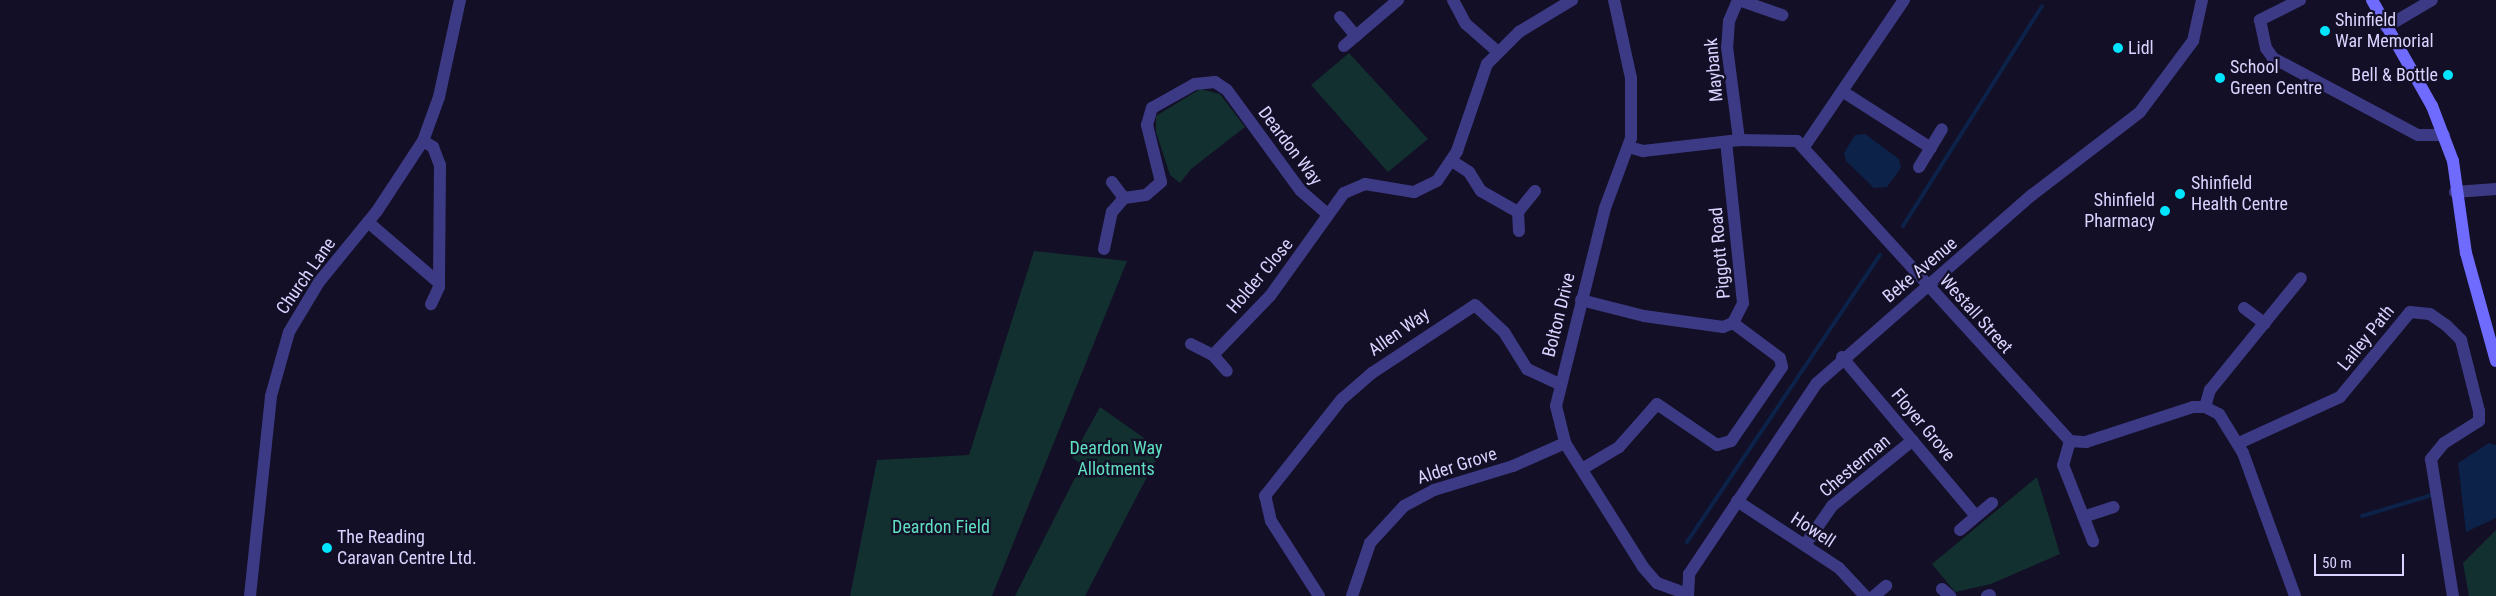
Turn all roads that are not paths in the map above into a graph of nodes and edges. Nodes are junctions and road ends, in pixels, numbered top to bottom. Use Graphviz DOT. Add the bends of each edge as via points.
graph roads {
  1 [pos="460,0"];
  2 [pos="1398,0"];
  3 [pos="1453,0"];
  4 [pos="1572,0"];
  5 [pos="1614,0"];
  6 [pos="1739,0"];
  7 [pos="1904,0"];
  8 [pos="2202,0"];
  9 [pos="2300,0"];
  10 [pos="2372,0"];
  11 [pos="2432,0"];
  12 [pos="1782,15"];
  13 [pos="1340,17"];
  14 [pos="2386,27"];
  15 [pos="1356,36"];
  16 [pos="1344,46"];
  17 [pos="1497,51"];
  18 [pos="1845,93"];
  19 [pos="1942,130"];
  20 [pos="2444,135"];
  21 [pos="423,141"];
  22 [pos="1732,141"];
  23 [pos="1630,147"];
  24 [pos="1804,147"];
  25 [pos="1930,148"];
  26 [pos="1452,161"];
  27 [pos="1919,167"];
  28 [pos="1112,182"];
  29 [pos="2496,189"];
  30 [pos="1535,191"];
  31 [pos="2455,192"];
  32 [pos="1124,198"];
  33 [pos="1518,212"];
  34 [pos="1328,214"];
  35 [pos="368,222"];
  36 [pos="1519,231"];
  37 [pos="1104,249"];
  38 [pos="2302,278"];
  39 [pos="439,283"];
  40 [pos="1928,286"];
  41 [pos="1581,300"];
  42 [pos="431,304"];
  43 [pos="2244,308"];
  44 [pos="1733,322"];
  45 [pos="2265,324"];
  46 [pos="1190,344"];
  47 [pos="1213,355"];
  48 [pos="1842,358"];
  49 [pos="2496,361"];
  50 [pos="1227,371"];
  51 [pos="1559,384"];
  52 [pos="2205,407"];
  53 [pos="1913,440"];
  54 [pos="2070,441"];
  55 [pos="1566,443"];
  56 [pos="2239,443"];
  57 [pos="1582,469"];
  58 [pos="1737,501"];
  59 [pos="1992,503"];
  60 [pos="2114,507"];
  61 [pos="1976,516"];
  62 [pos="2086,516"];
  63 [pos="1960,530"];
  64 [pos="2093,541"];
  65 [pos="1805,546"];
  66 [pos="1886,586"];
  67 [pos="1688,595"];
  68 [pos="250,596"];
  69 [pos="1319,596"];
  70 [pos="1352,596"];
  71 [pos="1865,596"];
  72 [pos="1874,596"];
  73 [pos="2294,596"];
  74 [pos="2453,596"];
  1 -- 21 [label="street, Church Lane" via="439,97"];
  2 -- 15 [label="street"];
  3 -- 17 [label="street" via="1466,24"];
  4 -- 17 [label="street, Deardon Way" via="1531,24"];
  5 -- 23 [label="street, Bolton Drive" via="1634,106"];
  6 -- 12 [label="street, Maybank"];
  6 -- 22 [label="street, Maybank" via="1728,21"];
  7 -- 18 [label="street"];
  8 -- 40 [label="street, Beke Avenue" via="2193,40 2140,112 2038,190"];
  9 -- 20 [label="street" via="2260,20 2266,48 2272,58 2418,135"];
  10 -- 14 [label="main road"];
  11 -- 14 [label="street"];
  13 -- 15 [label="street"];
  14 -- 20 [label="main road"];
  15 -- 16 [label="street"];
  17 -- 26 [label="street, Deardon Way" via="1476,85"];
  18 -- 24 [label="street"];
  18 -- 25 [label="street"];
  19 -- 25 [label="street"];
  20 -- 31 [label="main road" via="2453,161"];
  21 -- 35 [label="street, Church Lane"];
  21 -- 39 [label="street" via="433,147 440,165"];
  22 -- 23 [label="street, Westall Street" via="1687,149 1643,151"];
  22 -- 24 [label="street, Westall Street" via="1784,138"];
  22 -- 44 [label="street, Piggott Road" via="1743,303"];
  23 -- 41 [label="street, Bolton Drive" via="1605,208"];
  24 -- 40 [label="street, Westall Street"];
  25 -- 27 [label="street"];
  26 -- 33 [label="street" via="1469,172 1492,199"];
  26 -- 34 [label="street, Deardon Way" via="1426,188 1414,192 1365,184 1344,193"];
  28 -- 32 [label="street"];
  29 -- 31 [label="street"];
  30 -- 33 [label="street"];
  31 -- 49 [label="main road"];
  32 -- 34 [label="street, Deardon Way" via="1146,195 1161,182 1147,125 1152,108 1195,84 1215,82 1227,90 1301,191"];
  32 -- 37 [label="street" via="1112,212"];
  33 -- 36 [label="street"];
  34 -- 47 [label="street, Holder Close" via="1270,296"];
  35 -- 39 [label="street"];
  35 -- 68 [label="street, Church Lane" via="300,311 279,361 266,438"];
  38 -- 45 [label="street"];
  39 -- 42 [label="street"];
  40 -- 48 [label="street, Beke Avenue"];
  40 -- 54 [label="street, Westall Street"];
  41 -- 44 [label="street, Piggott Road" via="1644,316 1723,326"];
  41 -- 51 [label="street, Bolton Drive"];
  43 -- 45 [label="street"];
  44 -- 57 [label="street" via="1780,358 1782,367 1732,441 1717,445 1657,404 1619,447"];
  45 -- 52 [label="street" via="2210,390"];
  46 -- 47 [label="street"];
  47 -- 50 [label="street"];
  48 -- 53 [label="street, Floyer Grove"];
  48 -- 58 [label="street, Beke Avenue" via="1817,383"];
  51 -- 55 [label="street, Bolton Drive" via="1556,406"];
  51 -- 69 [label="street, Allen Way" via="1527,369 1504,332 1475,305 1372,373 1342,399 1271,485 1264,499 1272,521"];
  52 -- 54 [label="street" via="2086,442"];
  52 -- 56 [label="street" via="2219,414"];
  53 -- 61 [label="street, Floyer Grove"];
  53 -- 65 [label="street, Chesterman" via="1832,506"];
  54 -- 62 [label="street" via="2063,465"];
  55 -- 57 [label="street, Bolton Drive"];
  55 -- 70 [label="street, Alder Grove" via="1513,466 1434,490 1404,506 1370,543"];
  56 -- 73 [label="street"];
  56 -- 74 [label="street, Lailey Path" via="2326,407 2340,397 2398,321 2410,312 2430,314 2460,340 2479,421 2437,448 2431,468 2446,530"];
  57 -- 67 [label="street, Bolton Drive" via="1642,567 1657,583"];
  58 -- 65 [label="street, Howell"];
  58 -- 67 [label="street, Beke Avenue" via="1689,574"];
  59 -- 61 [label="street"];
  60 -- 62 [label="street"];
  61 -- 63 [label="street"];
  62 -- 64 [label="street"];
  65 -- 71 [label="street, Howell" via="1839,568"];
  66 -- 72 [label="street"];
}
